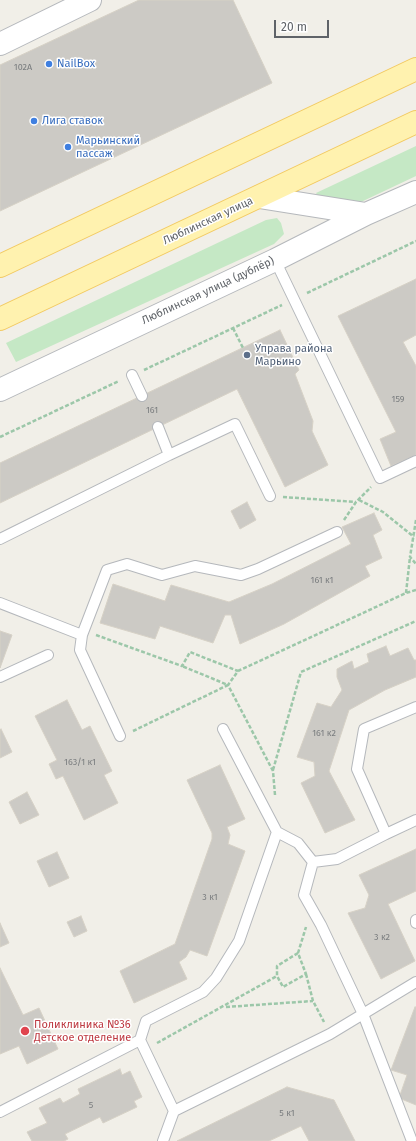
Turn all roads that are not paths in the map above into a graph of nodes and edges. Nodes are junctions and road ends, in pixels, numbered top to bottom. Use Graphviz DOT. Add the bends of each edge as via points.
graph roads {
  1 [pos="89,0"];
  2 [pos="0,44"];
  3 [pos="416,69"];
  4 [pos="416,122"];
  5 [pos="416,192"];
  6 [pos="259,197"];
  7 [pos="366,214"];
  8 [pos="275,260"];
  9 [pos="0,266"];
  10 [pos="0,319"];
  11 [pos="132,375"];
  12 [pos="0,390"];
  13 [pos="142,396"];
  14 [pos="158,427"];
  15 [pos="169,455"];
  16 [pos="416,461"];
  17 [pos="270,496"];
  18 [pos="337,532"];
  19 [pos="0,540"];
  20 [pos="0,603"];
  21 [pos="82,636"];
  22 [pos="48,655"];
  23 [pos="0,678"];
  24 [pos="416,707"];
  25 [pos="223,729"];
  26 [pos="120,736"];
  27 [pos="416,820"];
  28 [pos="277,832"];
  29 [pos="386,834"];
  30 [pos="313,862"];
  31 [pos="416,920"];
  32 [pos="416,923"];
  33 [pos="416,982"];
  34 [pos="363,1014"];
  35 [pos="140,1040"];
  36 [pos="174,1111"];
  37 [pos="0,1112"];
  38 [pos="163,1141"];
  39 [pos="412,1141"];
  1 -- 2 [label="street"];
  3 -- 9 [label="main road"];
  4 -- 6 [label="main road, Люблинская улица"];
  5 -- 7 [label="street, Люблинская улица (дублёр)"];
  6 -- 7 [label="street"];
  6 -- 10 [label="main road, Люблинская улица"];
  7 -- 8 [label="street, Люблинская улица (дублёр)"];
  8 -- 12 [label="street, Люблинская улица (дублёр)"];
  8 -- 16 [label="lane" via="380,478"];
  11 -- 13 [label="lane"];
  14 -- 15 [label="lane"];
  15 -- 17 [label="lane" via="235,424"];
  15 -- 19 [label="lane"];
  18 -- 21 [label="lane" via="241,575 195,566 162,575 127,564 106,570"];
  20 -- 21 [label="lane"];
  21 -- 26 [label="lane" via="80,650"];
  22 -- 23 [label="lane"];
  24 -- 29 [label="lane" via="364,729 357,769"];
  25 -- 28 [label="lane"];
  27 -- 29 [label="lane"];
  28 -- 30 [label="lane" via="298,843"];
  28 -- 35 [label="lane" via="239,941 216,978 203,992 146,1021"];
  29 -- 30 [label="lane" via="337,860"];
  30 -- 34 [label="lane" via="304,895"];
  31 -- 32 [label="lane"];
  33 -- 34 [label="lane"];
  34 -- 36 [label="lane" via="330,1034"];
  34 -- 39 [label="lane"];
  35 -- 36 [label="lane" via="143,1051"];
  35 -- 37 [label="lane"];
  36 -- 38 [label="lane"];
}
